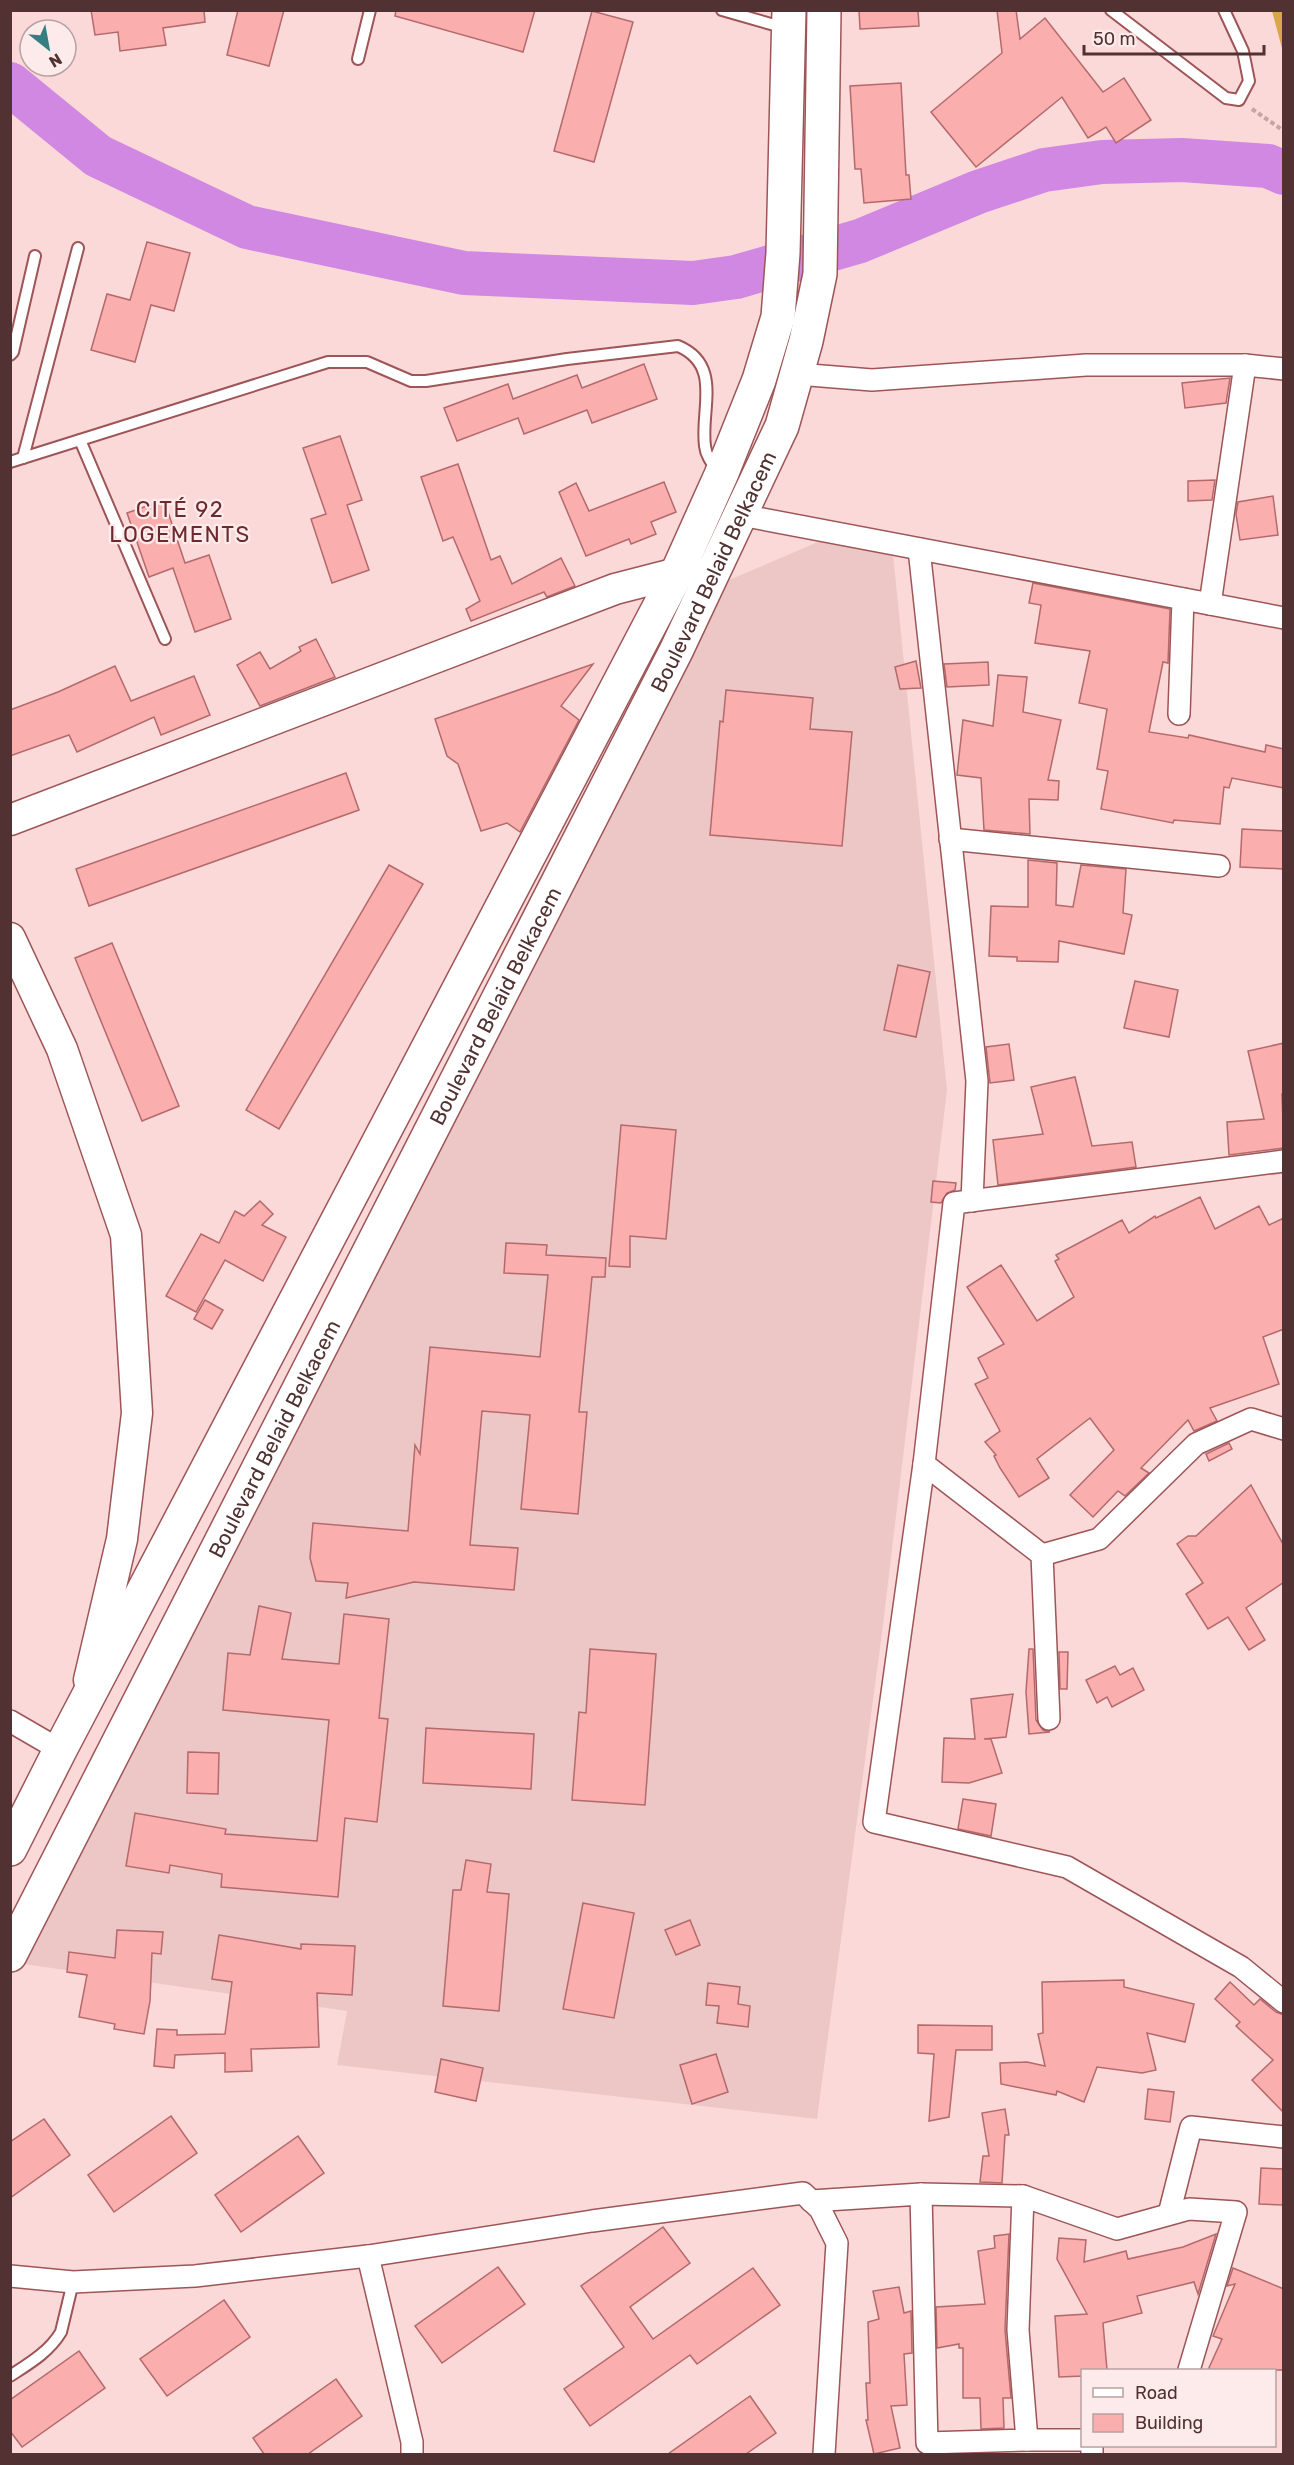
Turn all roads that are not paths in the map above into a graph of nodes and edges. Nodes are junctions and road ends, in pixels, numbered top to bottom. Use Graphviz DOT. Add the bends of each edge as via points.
graph roads {
  1 [pos="370,10"];
  2 [pos="722,10"];
  3 [pos="824,10"];
  4 [pos="1111,10"];
  5 [pos="1224,10"];
  6 [pos="789,20"];
  7 [pos="358,58"];
  8 [pos="78,248"];
  9 [pos="34,256"];
  10 [pos="10,355"];
  11 [pos="1245,365"];
  12 [pos="1284,369"];
  13 [pos="797,374"];
  14 [pos="80,440"];
  15 [pos="23,458"];
  16 [pos="10,462"];
  17 [pos="721,475"];
  18 [pos="741,515"];
  19 [pos="919,549"];
  20 [pos="676,573"];
  21 [pos="714,573"];
  22 [pos="1183,599"];
  23 [pos="1210,604"];
  24 [pos="1284,618"];
  25 [pos="165,639"];
  26 [pos="1179,714"];
  27 [pos="10,820"];
  28 [pos="950,839"];
  29 [pos="1219,866"];
  30 [pos="10,938"];
  31 [pos="1284,1161"];
  32 [pos="972,1201"];
  33 [pos="1284,1429"];
  34 [pos="924,1464"];
  35 [pos="1042,1555"];
  36 [pos="82,1712"];
  37 [pos="1049,1719"];
  38 [pos="10,1721"];
  39 [pos="60,1750"];
  40 [pos="10,1849"];
  41 [pos="10,1955"];
  42 [pos="1284,2002"];
  43 [pos="1284,2137"];
  44 [pos="921,2194"];
  45 [pos="1023,2196"];
  46 [pos="811,2201"];
  47 [pos="1169,2214"];
  48 [pos="368,2256"];
  49 [pos="10,2276"];
  50 [pos="73,2282"];
  51 [pos="1189,2369"];
  52 [pos="10,2376"];
  53 [pos="1027,2440"];
  54 [pos="1081,2440"];
  55 [pos="412,2454"];
  56 [pos="824,2454"];
  1 -- 7 [label="lane"];
  2 -- 6 [label="lane"];
  3 -- 13 [label="main road, Boulevard Belaid Belkacem" via="820,274"];
  4 -- 5 [label="lane" via="1226,98 1239,100 1248,81 1243,51"];
  6 -- 17 [label="main road, Boulevard Belaid Belkacem" via="778,317 759,380"];
  8 -- 15 [label="lane"];
  9 -- 10 [label="lane"];
  11 -- 12 [label="street"];
  11 -- 13 [label="street" via="1086,365 872,380"];
  11 -- 23 [label="street"];
  13 -- 18 [label="main road, Boulevard Belaid Belkacem" via="782,426"];
  14 -- 15 [label="lane"];
  14 -- 17 [label="lane" via="328,362 367,362 411,381 426,381 678,346 691,351 708,385 705,447"];
  14 -- 25 [label="lane"];
  15 -- 16 [label="lane"];
  17 -- 20 [label="main road, Boulevard Belaid Belkacem"];
  18 -- 19 [label="street"];
  18 -- 21 [label="main road, Boulevard Belaid Belkacem"];
  19 -- 22 [label="street"];
  19 -- 28 [label="street"];
  20 -- 21 [label="street"];
  20 -- 27 [label="street" via="615,589"];
  20 -- 36 [label="main road, Boulevard Belaid Belkacem"];
  21 -- 41 [label="main road, Boulevard Belaid Belkacem"];
  22 -- 23 [label="street"];
  22 -- 26 [label="street"];
  23 -- 24 [label="street"];
  28 -- 29 [label="street"];
  28 -- 32 [label="street" via="977,1081"];
  30 -- 36 [label="street" via="62,1049 126,1235 137,1413 122,1539"];
  31 -- 32 [label="street"];
  32 -- 34 [label="street" via="954,1203"];
  33 -- 35 [label="street" via="1251,1419 1196,1444 1099,1539"];
  34 -- 35 [label="street"];
  34 -- 42 [label="street" via="874,1822 1067,1866 1241,1966"];
  35 -- 37 [label="street"];
  36 -- 39 [label="main road, Boulevard Belaid Belkacem"];
  38 -- 39 [label="street"];
  39 -- 40 [label="main road, Boulevard Belaid Belkacem"];
  43 -- 47 [label="street" via="1191,2127"];
  44 -- 45 [label="street"];
  44 -- 46 [label="street"];
  44 -- 53 [label="street" via="927,2443"];
  45 -- 47 [label="street" via="1117,2229"];
  45 -- 53 [label="street" via="1018,2330"];
  46 -- 48 [label="street" via="802,2193 592,2220"];
  46 -- 56 [label="street" via="820,2209 837,2243"];
  47 -- 51 [label="street" via="1189,2209 1236,2212"];
  48 -- 50 [label="street" via="195,2276"];
  48 -- 55 [label="street"];
  49 -- 50 [label="street"];
  50 -- 52 [label="lane" via="57,2338 48,2350"];
  53 -- 54 [label="street"];
}
